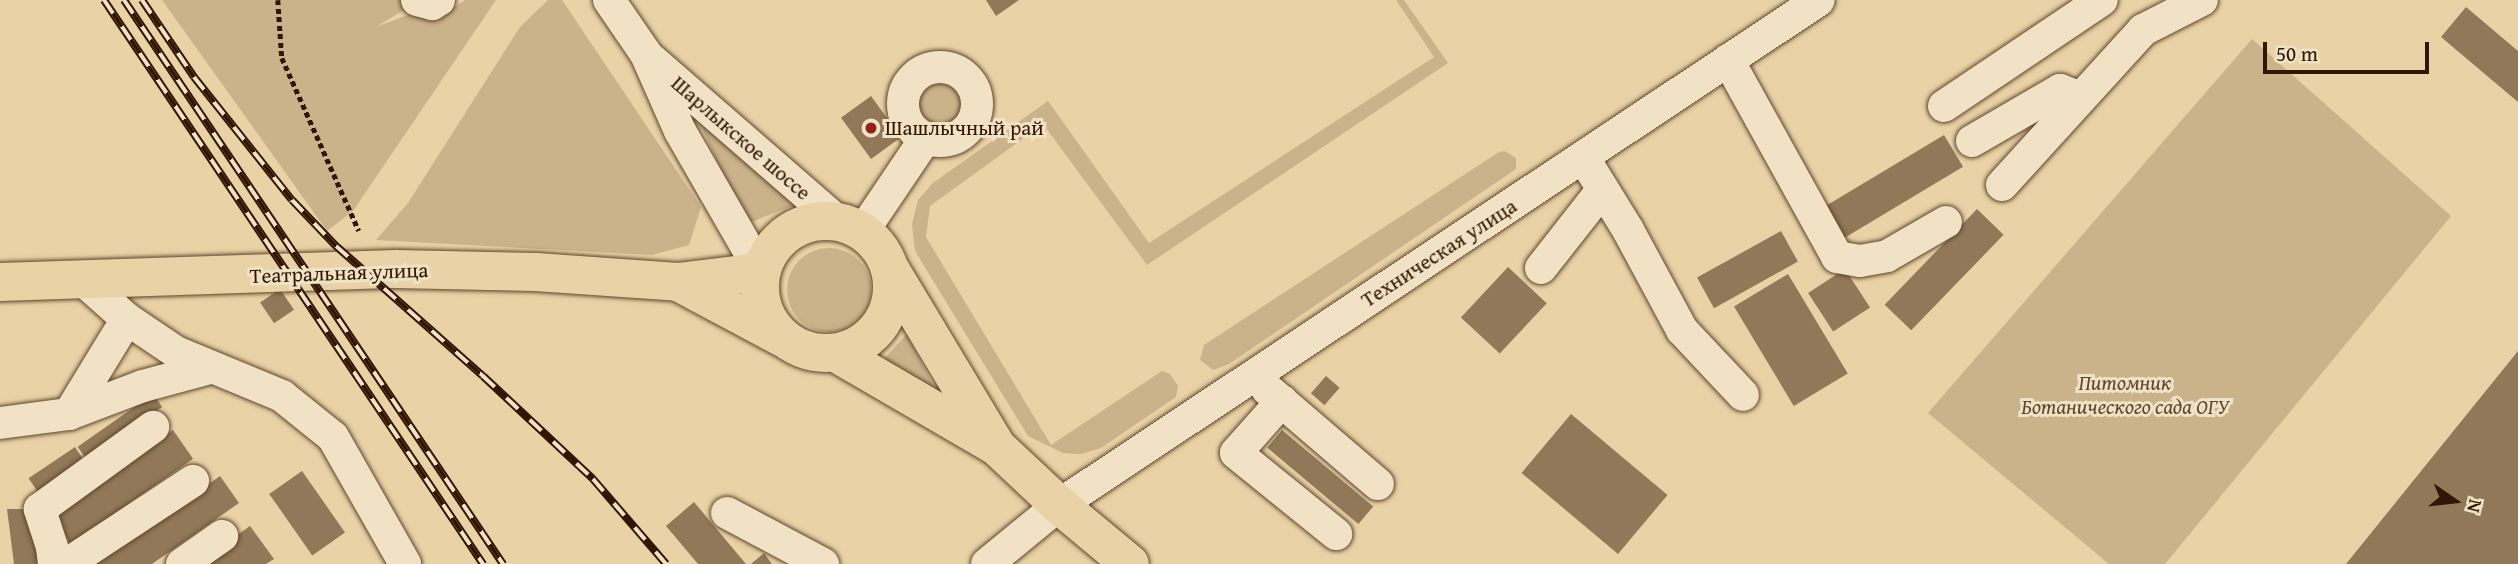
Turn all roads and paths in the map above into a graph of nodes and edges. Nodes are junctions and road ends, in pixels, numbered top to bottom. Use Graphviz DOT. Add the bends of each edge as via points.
graph roads {
  1 [pos="278,0"];
  2 [pos="417,0"];
  3 [pos="439,0"];
  4 [pos="609,0"];
  5 [pos="1819,0"];
  6 [pos="2102,0"];
  7 [pos="2202,0"];
  8 [pos="646,54"];
  9 [pos="1728,60"];
  10 [pos="2081,98"];
  11 [pos="1944,106"];
  12 [pos="925,139"];
  13 [pos="1972,141"];
  14 [pos="1583,158"];
  15 [pos="2002,185"];
  16 [pos="1603,189"];
  17 [pos="1946,222"];
  18 [pos="850,226"];
  19 [pos="359,231"];
  20 [pos="1541,268"];
  21 [pos="890,269"];
  22 [pos="761,272"];
  23 [pos="83,280"];
  24 [pos="0,282"];
  25 [pos="678,282"];
  26 [pos="127,319"];
  27 [pos="781,337"];
  28 [pos="836,353"];
  29 [pos="210,368"];
  30 [pos="1253,376"];
  31 [pos="1743,395"];
  32 [pos="1282,401"];
  33 [pos="69,414"];
  34 [pos="0,423"];
  35 [pos="153,427"];
  36 [pos="996,446"];
  37 [pos="193,481"];
  38 [pos="1378,484"];
  39 [pos="1059,505"];
  40 [pos="727,513"];
  41 [pos="1336,534"];
  42 [pos="222,537"];
  43 [pos="54,564"];
  44 [pos="67,564"];
  45 [pos="182,564"];
  46 [pos="405,564"];
  47 [pos="823,564"];
  48 [pos="987,564"];
  49 [pos="1130,564"];
  1 -- 19 [label="path" via="282,58"];
  2 -- 3 [label="street" via="432,4"];
  4 -- 8 [label="street, Шарлыкское шоссе"];
  5 -- 9 [label="street, Техническая улица"];
  6 -- 11 [label="street"];
  7 -- 10 [label="street" via="2143,30"];
  8 -- 18 [label="street, Шарлыкское шоссе"];
  8 -- 22 [label="street, Шарлыкское шоссе" via="680,131"];
  9 -- 14 [label="street, Техническая улица"];
  9 -- 17 [label="street" via="1837,257 1860,261 1887,256"];
  10 -- 13 [label="street" via="2060,90"];
  10 -- 15 [label="street"];
  12 -- 18 [label="street"];
  14 -- 16 [label="street"];
  14 -- 30 [label="street, Техническая улица"];
  16 -- 20 [label="street"];
  16 -- 31 [label="street" via="1682,330"];
  18 -- 21 [label="main road" via="880,248"];
  18 -- 22 [label="main road" via="820,220 789,232 771,249"];
  21 -- 28 [label="main road" via="892,294 878,328 859,345"];
  21 -- 36 [label="main road"];
  22 -- 25 [label="main road, Театральная улица"];
  22 -- 27 [label="main road" via="762,307"];
  23 -- 24 [label="main road, Театральная улица"];
  23 -- 25 [label="main road, Театральная улица" via="396,270 536,272"];
  23 -- 26 [label="street"];
  25 -- 27 [label="main road, Театральная улица"];
  26 -- 29 [label="street" via="176,352"];
  26 -- 33 [label="street"];
  27 -- 28 [label="main road" via="806,351"];
  28 -- 36 [label="main road"];
  29 -- 33 [label="street" via="143,386"];
  29 -- 46 [label="street" via="282,396 333,437"];
  30 -- 32 [label="street"];
  30 -- 39 [label="street, Техническая улица"];
  32 -- 38 [label="street"];
  32 -- 41 [label="street" via="1236,453"];
  33 -- 34 [label="street"];
  35 -- 43 [label="street" via="40,509"];
  36 -- 39 [label="main road"];
  37 -- 44 [label="street"];
  39 -- 48 [label="street, Техническая улица"];
  39 -- 49 [label="main road"];
  40 -- 47 [label="street"];
  42 -- 45 [label="street"];
}
